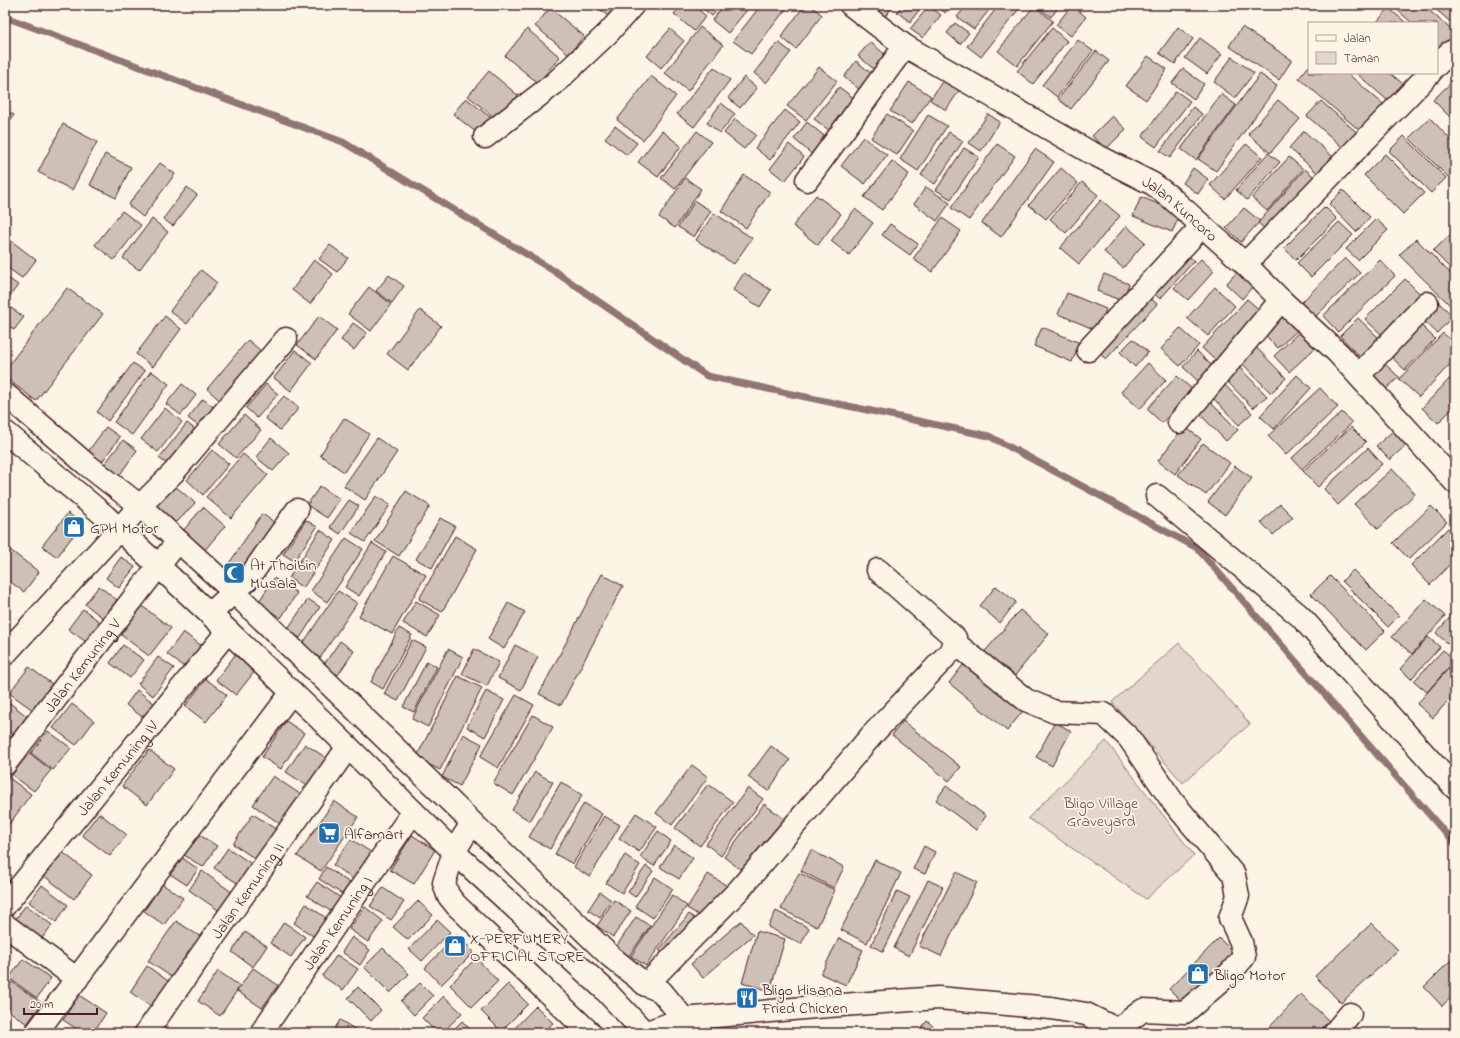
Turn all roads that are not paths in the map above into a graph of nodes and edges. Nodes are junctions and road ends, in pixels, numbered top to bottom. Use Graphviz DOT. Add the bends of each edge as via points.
graph roads {
  1 [pos="633,5"];
  2 [pos="851,5"];
  3 [pos="905,46"];
  4 [pos="1455,50"];
  5 [pos="1438,65"];
  6 [pos="1429,74"];
  7 [pos="485,137"];
  8 [pos="807,180"];
  9 [pos="1202,226"];
  10 [pos="1246,264"];
  11 [pos="1281,300"];
  12 [pos="1427,303"];
  13 [pos="286,339"];
  14 [pos="1088,350"];
  15 [pos="1359,375"];
  16 [pos="5,394"];
  17 [pos="1179,422"];
  18 [pos="5,432"];
  19 [pos="1452,472"];
  20 [pos="1157,496"];
  21 [pos="297,510"];
  22 [pos="129,518"];
  23 [pos="168,553"];
  24 [pos="878,570"];
  25 [pos="223,602"];
  26 [pos="228,631"];
  27 [pos="954,642"];
  28 [pos="5,654"];
  29 [pos="292,692"];
  30 [pos="348,747"];
  31 [pos="5,764"];
  32 [pos="1455,788"];
  33 [pos="431,812"];
  34 [pos="463,838"];
  35 [pos="506,877"];
  36 [pos="5,905"];
  37 [pos="5,925"];
  38 [pos="615,978"];
  39 [pos="76,979"];
  40 [pos="659,992"];
  41 [pos="1350,1014"];
  42 [pos="684,1020"];
  43 [pos="1130,1022"];
  44 [pos="36,1033"];
  45 [pos="146,1033"];
  46 [pos="261,1033"];
  47 [pos="590,1033"];
  48 [pos="644,1033"];
  49 [pos="1334,1033"];
  1 -- 7 [label="street" via="608,33 555,83"];
  2 -- 3 [label="street, Jalan Kuncoro"];
  3 -- 8 [label="street"];
  3 -- 9 [label="street, Jalan Kuncoro" via="1088,151 1153,184"];
  4 -- 5 [label="street"];
  6 -- 10 [label="street"];
  9 -- 10 [label="street, Jalan Kuncoro"];
  9 -- 14 [label="street"];
  10 -- 11 [label="street, Jalan Kuncoro"];
  11 -- 15 [label="street, Jalan Kuncoro"];
  11 -- 17 [label="street"];
  12 -- 15 [label="street"];
  13 -- 22 [label="street" via="174,472"];
  15 -- 19 [label="street, Jalan Kuncoro"];
  16 -- 22 [label="street" via="86,464"];
  18 -- 22 [label="street"];
  20 -- 32 [label="street" via="1300,616"];
  21 -- 25 [label="street" via="248,579"];
  22 -- 23 [label="street"];
  22 -- 23 [label="street"];
  22 -- 28 [label="street"];
  23 -- 25 [label="street"];
  23 -- 25 [label="street"];
  23 -- 31 [label="street, Jalan Kemuning V"];
  24 -- 27 [label="street" via="943,626 955,638"];
  25 -- 26 [label="street"];
  25 -- 33 [label="street"];
  26 -- 29 [label="street"];
  26 -- 36 [label="street, Jalan Kemuning IV"];
  27 -- 40 [label="street" via="952,651 872,735 740,890"];
  27 -- 43 [label="street" via="1026,700 1056,712 1104,714 1129,738 1173,802 1234,875 1238,896 1230,918 1241,942 1244,957 1185,1012"];
  29 -- 30 [label="street"];
  29 -- 39 [label="street"];
  30 -- 33 [label="street"];
  30 -- 45 [label="street, Jalan Kemuning II"];
  33 -- 34 [label="street"];
  33 -- 34 [label="street"];
  33 -- 46 [label="street, Jalan Kemuning I"];
  34 -- 35 [label="street"];
  34 -- 35 [label="street"];
  34 -- 47 [label="street" via="444,883 448,895 456,906"];
  35 -- 38 [label="street"];
  35 -- 38 [label="street" via="610,956"];
  37 -- 39 [label="street"];
  38 -- 40 [label="street"];
  38 -- 48 [label="street"];
  39 -- 44 [label="street"];
  40 -- 42 [label="street"];
  41 -- 49 [label="street"];
  42 -- 43 [label="street" via="938,998 1051,1008"];
  42 -- 48 [label="street"];
}
